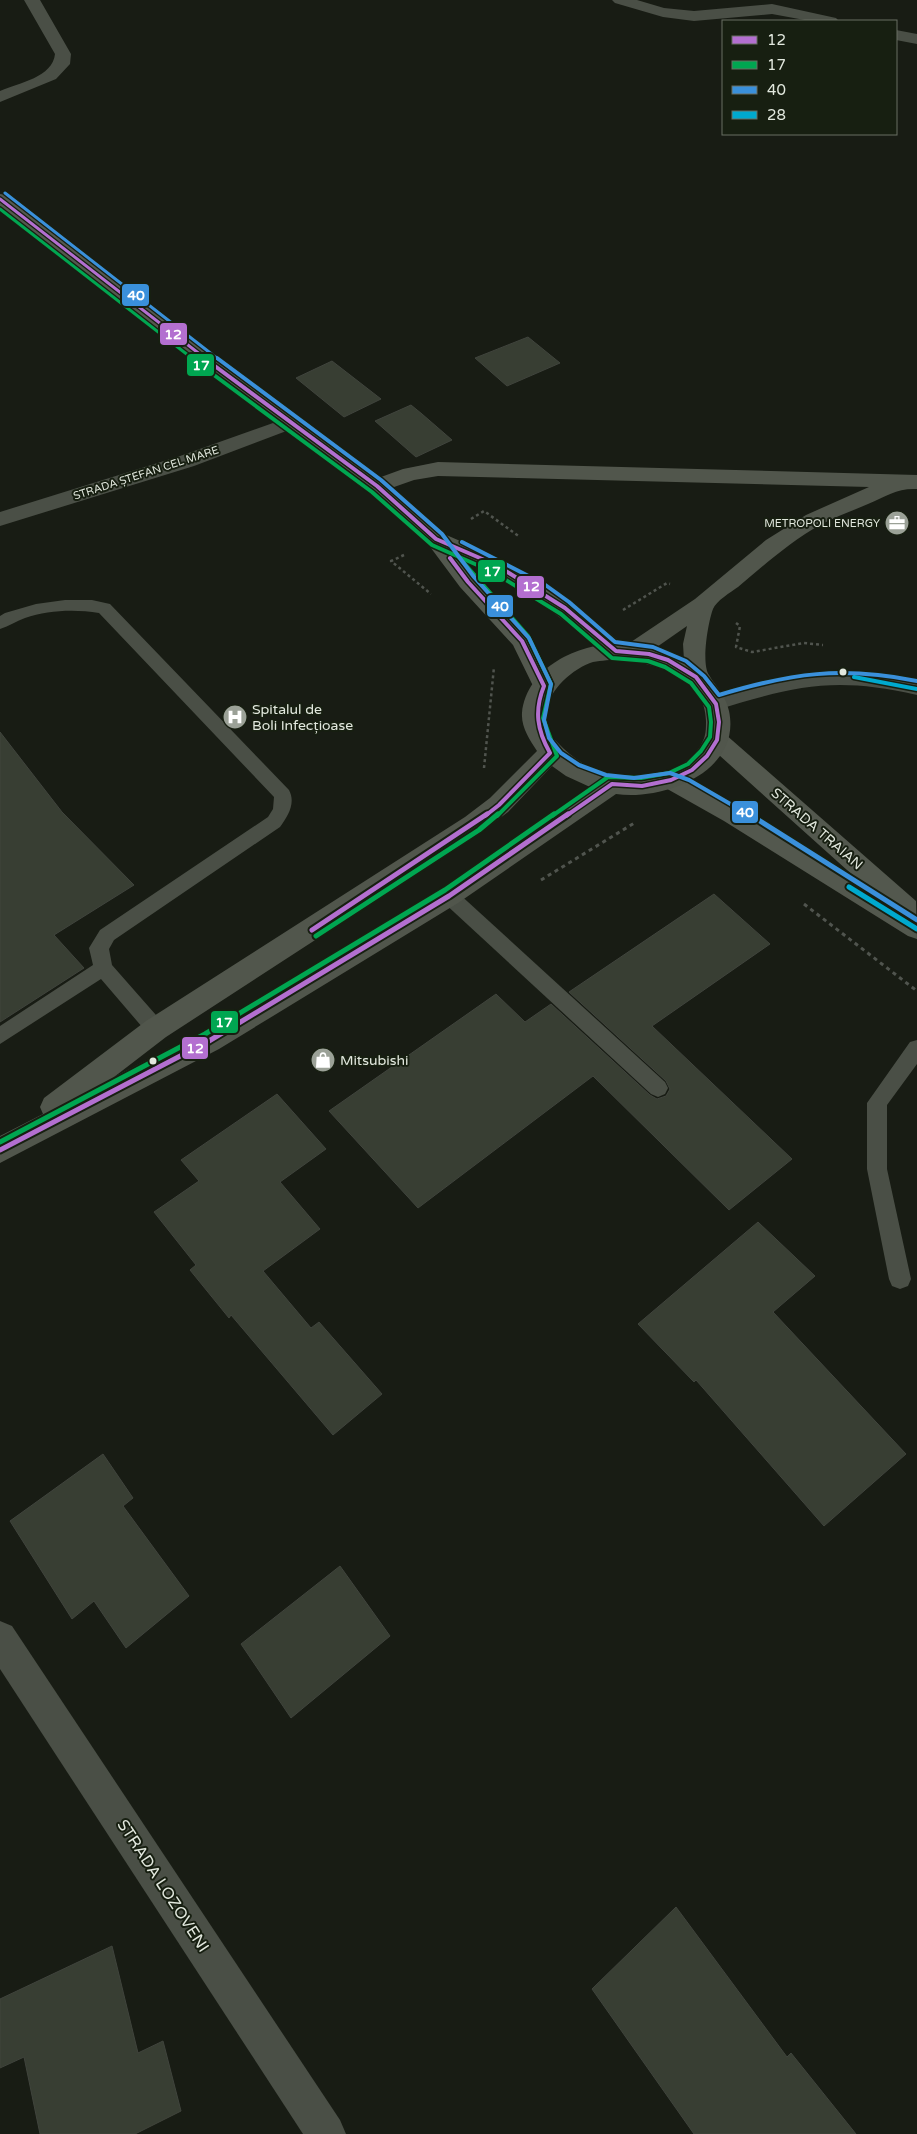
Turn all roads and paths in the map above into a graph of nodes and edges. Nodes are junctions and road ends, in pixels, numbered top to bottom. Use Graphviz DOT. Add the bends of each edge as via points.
graph roads {
  1 [pos="32,0"];
  2 [pos="620,0"];
  3 [pos="775,5"];
  4 [pos="828,20"];
  5 [pos="897,35"];
  6 [pos="917,39"];
  7 [pos="0,98"];
  8 [pos="0,199"];
  9 [pos="290,423"];
  10 [pos="908,482"];
  11 [pos="377,486"];
  12 [pos="0,519"];
  13 [pos="436,539"];
  14 [pos="522,539"];
  15 [pos="436,598"];
  16 [pos="703,604"];
  17 [pos="616,606"];
  18 [pos="0,623"];
  19 [pos="740,626"];
  20 [pos="624,651"];
  21 [pos="494,666"];
  22 [pos="696,677"];
  23 [pos="544,686"];
  24 [pos="917,689"];
  25 [pos="716,704"];
  26 [pos="717,740"];
  27 [pos="550,753"];
  28 [pos="483,777"];
  29 [pos="671,780"];
  30 [pos="612,784"];
  31 [pos="637,821"];
  32 [pos="507,855"];
  33 [pos="449,896"];
  34 [pos="802,902"];
  35 [pos="917,918"];
  36 [pos="917,929"];
  37 [pos="103,968"];
  38 [pos="917,991"];
  39 [pos="156,1029"];
  40 [pos="0,1036"];
  41 [pos="917,1048"];
  42 [pos="658,1088"];
  43 [pos="0,1150"];
  44 [pos="900,1279"];
  45 [pos="0,1638"];
  46 [pos="326,2134"];
  1 -- 7 [label="street" via="63,54 62,64 50,76"];
  2 -- 3 [label="street" via="663,12 694,16"];
  3 -- 4 [label="street"];
  5 -- 6 [label="street"];
  8 -- 9 [label="main road"];
  9 -- 11 [label="main road"];
  9 -- 12 [label="street, STRADA ȘTEFAN CEL MARE" via="178,464"];
  10 -- 11 [label="highway" via="438,469 410,474"];
  10 -- 16 [label="highway" via="813,520 774,545"];
  11 -- 13 [label="main road"];
  13 -- 14 [label="path" via="484,512"];
  13 -- 15 [label="path" via="391,562"];
  13 -- 20 [label="main road" via="496,565 565,608"];
  13 -- 23 [label="main road" via="468,582 522,641"];
  16 -- 17 [label="path" via="668,583 624,611"];
  16 -- 19 [label="path"];
  16 -- 20 [label="highway"];
  16 -- 22 [label="highway" via="694,644"];
  18 -- 37 [label="lane" via="59,605 86,603 104,608 283,795 282,810 274,822 107,935 99,948"];
  20 -- 22 [label="highway" via="668,660"];
  20 -- 23 [label="highway" via="586,656 562,668"];
  21 -- 28 [label="path"];
  22 -- 25 [label="highway"];
  23 -- 27 [label="highway" via="536,702 535,719 539,737"];
  24 -- 25 [label="lane" via="854,677 811,678"];
  25 -- 26 [label="highway"];
  26 -- 29 [label="highway" via="697,765"];
  26 -- 35 [label="main road, STRADA TRAIAN"];
  27 -- 30 [label="highway" via="588,778"];
  27 -- 39 [label="highway" via="499,805 474,824"];
  29 -- 30 [label="highway" via="642,786"];
  29 -- 36 [label="main road, STRADA TRAIAN" via="733,814"];
  30 -- 32 [label="highway"];
  31 -- 32 [label="path" via="537,882"];
  32 -- 33 [label="highway"];
  33 -- 42 [label="lane"];
  33 -- 43 [label="highway" via="210,1041"];
  34 -- 38 [label="path"];
  37 -- 39 [label="lane"];
  37 -- 40 [label="lane"];
  39 -- 43 [label="highway"];
  41 -- 44 [label="lane" via="877,1103 877,1169"];
  45 -- 46 [label="street, STRADA LOZOVENI"];
}
